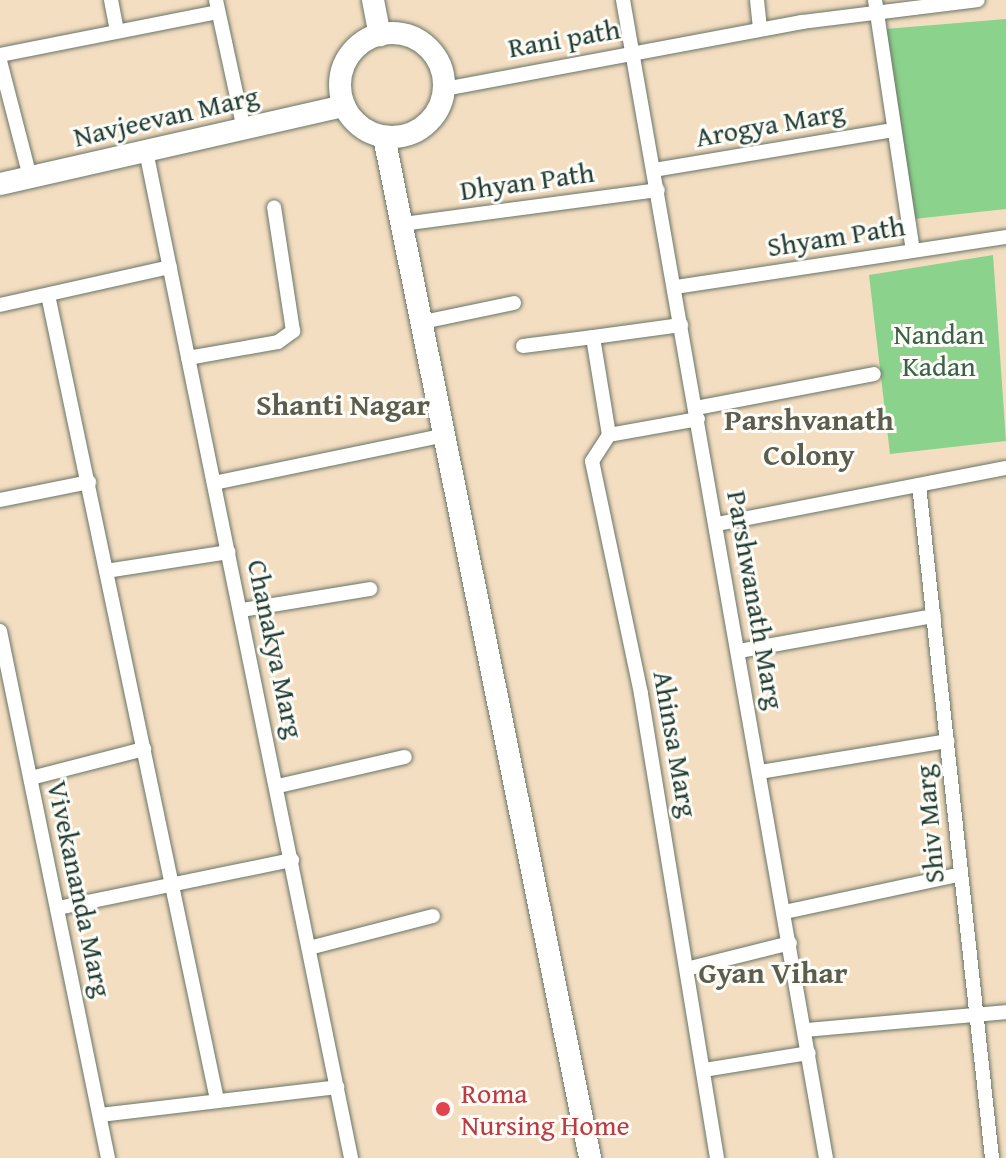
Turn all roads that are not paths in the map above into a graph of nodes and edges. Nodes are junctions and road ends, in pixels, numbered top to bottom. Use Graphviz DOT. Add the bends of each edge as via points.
graph roads {
  1 [pos="111,0"];
  2 [pos="374,0"];
  3 [pos="623,0"];
  4 [pos="757,0"];
  5 [pos="978,0"];
  6 [pos="217,6"];
  7 [pos="875,6"];
  8 [pos="760,29"];
  9 [pos="117,30"];
  10 [pos="380,35"];
  11 [pos="633,52"];
  12 [pos="0,58"];
  13 [pos="444,89"];
  14 [pos="344,106"];
  15 [pos="244,129"];
  16 [pos="894,130"];
  17 [pos="384,137"];
  18 [pos="146,151"];
  19 [pos="654,170"];
  20 [pos="30,177"];
  21 [pos="0,184"];
  22 [pos="658,190"];
  23 [pos="274,207"];
  24 [pos="403,224"];
  25 [pos="1006,237"];
  26 [pos="913,250"];
  27 [pos="170,267"];
  28 [pos="675,287"];
  29 [pos="48,295"];
  30 [pos="514,303"];
  31 [pos="0,305"];
  32 [pos="423,322"];
  33 [pos="681,325"];
  34 [pos="593,337"];
  35 [pos="523,346"];
  36 [pos="188,358"];
  37 [pos="874,374"];
  38 [pos="697,414"];
  39 [pos="446,435"];
  40 [pos="609,435"];
  41 [pos="1006,468"];
  42 [pos="89,482"];
  43 [pos="214,483"];
  44 [pos="919,485"];
  45 [pos="0,500"];
  46 [pos="717,524"];
  47 [pos="229,552"];
  48 [pos="106,571"];
  49 [pos="370,589"];
  50 [pos="242,610"];
  51 [pos="934,616"];
  52 [pos="0,631"];
  53 [pos="739,651"];
  54 [pos="947,741"];
  55 [pos="144,749"];
  56 [pos="405,757"];
  57 [pos="760,772"];
  58 [pos="31,778"];
  59 [pos="278,786"];
  60 [pos="292,860"];
  61 [pos="958,875"];
  62 [pos="173,885"];
  63 [pos="58,908"];
  64 [pos="785,912"];
  65 [pos="433,916"];
  66 [pos="790,943"];
  67 [pos="309,948"];
  68 [pos="690,968"];
  69 [pos="1006,1012"];
  70 [pos="979,1014"];
  71 [pos="806,1030"];
  72 [pos="809,1053"];
  73 [pos="704,1070"];
  74 [pos="337,1087"];
  75 [pos="217,1100"];
  76 [pos="100,1115"];
  77 [pos="108,1158"];
  78 [pos="351,1158"];
  79 [pos="590,1158"];
  80 [pos="717,1158"];
  81 [pos="826,1158"];
  82 [pos="992,1158"];
  1 -- 9 [label="street"];
  2 -- 10 [label="street"];
  3 -- 11 [label="street, Parshwanath Marg"];
  4 -- 8 [label="street"];
  5 -- 7 [label="street, Rani path"];
  6 -- 9 [label="street"];
  6 -- 15 [label="street"];
  7 -- 8 [label="street, Rani path"];
  7 -- 16 [label="street"];
  8 -- 11 [label="street, Rani path"];
  9 -- 12 [label="street"];
  10 -- 13 [label="street" via="407,36 431,50"];
  10 -- 14 [label="street" via="345,62"];
  11 -- 13 [label="street, Rani path"];
  11 -- 19 [label="street, Parshwanath Marg"];
  12 -- 20 [label="street"];
  13 -- 17 [label="street" via="424,126"];
  14 -- 15 [label="street, Navjeevan Marg"];
  14 -- 17 [label="street"];
  15 -- 18 [label="street, Navjeevan Marg"];
  16 -- 19 [label="street, Arogya Marg"];
  16 -- 26 [label="street"];
  17 -- 24 [label="street"];
  18 -- 20 [label="street, Navjeevan Marg"];
  18 -- 27 [label="street, Chanakya Marg"];
  19 -- 22 [label="street, Parshwanath Marg"];
  20 -- 21 [label="street, Navjeevan Marg"];
  22 -- 24 [label="street, Dhyan Path"];
  22 -- 28 [label="street, Parshwanath Marg"];
  23 -- 36 [label="street" via="293,331 278,342"];
  24 -- 32 [label="street"];
  25 -- 26 [label="street, Shyam Path"];
  26 -- 28 [label="street, Shyam Path"];
  27 -- 29 [label="street"];
  27 -- 36 [label="street, Chanakya Marg"];
  28 -- 33 [label="street, Parshwanath Marg"];
  29 -- 31 [label="street"];
  29 -- 42 [label="street"];
  30 -- 32 [label="street"];
  32 -- 39 [label="street"];
  33 -- 34 [label="street"];
  33 -- 38 [label="street, Parshwanath Marg"];
  34 -- 35 [label="street"];
  34 -- 40 [label="street"];
  36 -- 43 [label="street, Chanakya Marg"];
  37 -- 38 [label="street"];
  38 -- 40 [label="street"];
  38 -- 46 [label="street, Parshwanath Marg"];
  39 -- 43 [label="street"];
  39 -- 79 [label="street"];
  40 -- 68 [label="street, Ahinsa Marg" via="592,461"];
  41 -- 44 [label="street"];
  42 -- 45 [label="street"];
  42 -- 48 [label="street"];
  43 -- 47 [label="street, Chanakya Marg"];
  44 -- 46 [label="street"];
  44 -- 51 [label="street, Shiv Marg"];
  46 -- 53 [label="street, Parshwanath Marg"];
  47 -- 48 [label="street"];
  47 -- 50 [label="street, Chanakya Marg"];
  48 -- 55 [label="street"];
  49 -- 50 [label="street"];
  50 -- 59 [label="street, Chanakya Marg"];
  51 -- 53 [label="street"];
  51 -- 54 [label="street, Shiv Marg"];
  52 -- 58 [label="street, Vivekananda Marg"];
  53 -- 57 [label="street, Parshwanath Marg"];
  54 -- 57 [label="street"];
  54 -- 61 [label="street, Shiv Marg"];
  55 -- 58 [label="street"];
  55 -- 62 [label="street"];
  56 -- 59 [label="street"];
  57 -- 64 [label="street, Parshwanath Marg"];
  58 -- 63 [label="street, Vivekananda Marg"];
  59 -- 60 [label="street, Chanakya Marg"];
  60 -- 62 [label="street"];
  60 -- 67 [label="street, Chanakya Marg"];
  61 -- 64 [label="street"];
  61 -- 70 [label="street, Shiv Marg"];
  62 -- 63 [label="street"];
  62 -- 75 [label="street"];
  63 -- 76 [label="street, Vivekananda Marg"];
  64 -- 66 [label="street, Parshwanath Marg"];
  65 -- 67 [label="street"];
  66 -- 68 [label="street"];
  66 -- 71 [label="street, Parshwanath Marg"];
  67 -- 74 [label="street, Chanakya Marg"];
  68 -- 73 [label="street, Ahinsa Marg"];
  69 -- 70 [label="street"];
  70 -- 71 [label="street"];
  70 -- 82 [label="street, Shiv Marg"];
  71 -- 72 [label="street, Parshwanath Marg"];
  72 -- 73 [label="street"];
  72 -- 81 [label="street, Parshwanath Marg"];
  73 -- 80 [label="street, Ahinsa Marg"];
  74 -- 75 [label="street"];
  74 -- 78 [label="street, Chanakya Marg"];
  75 -- 76 [label="street"];
  76 -- 77 [label="street, Vivekananda Marg"];
}
